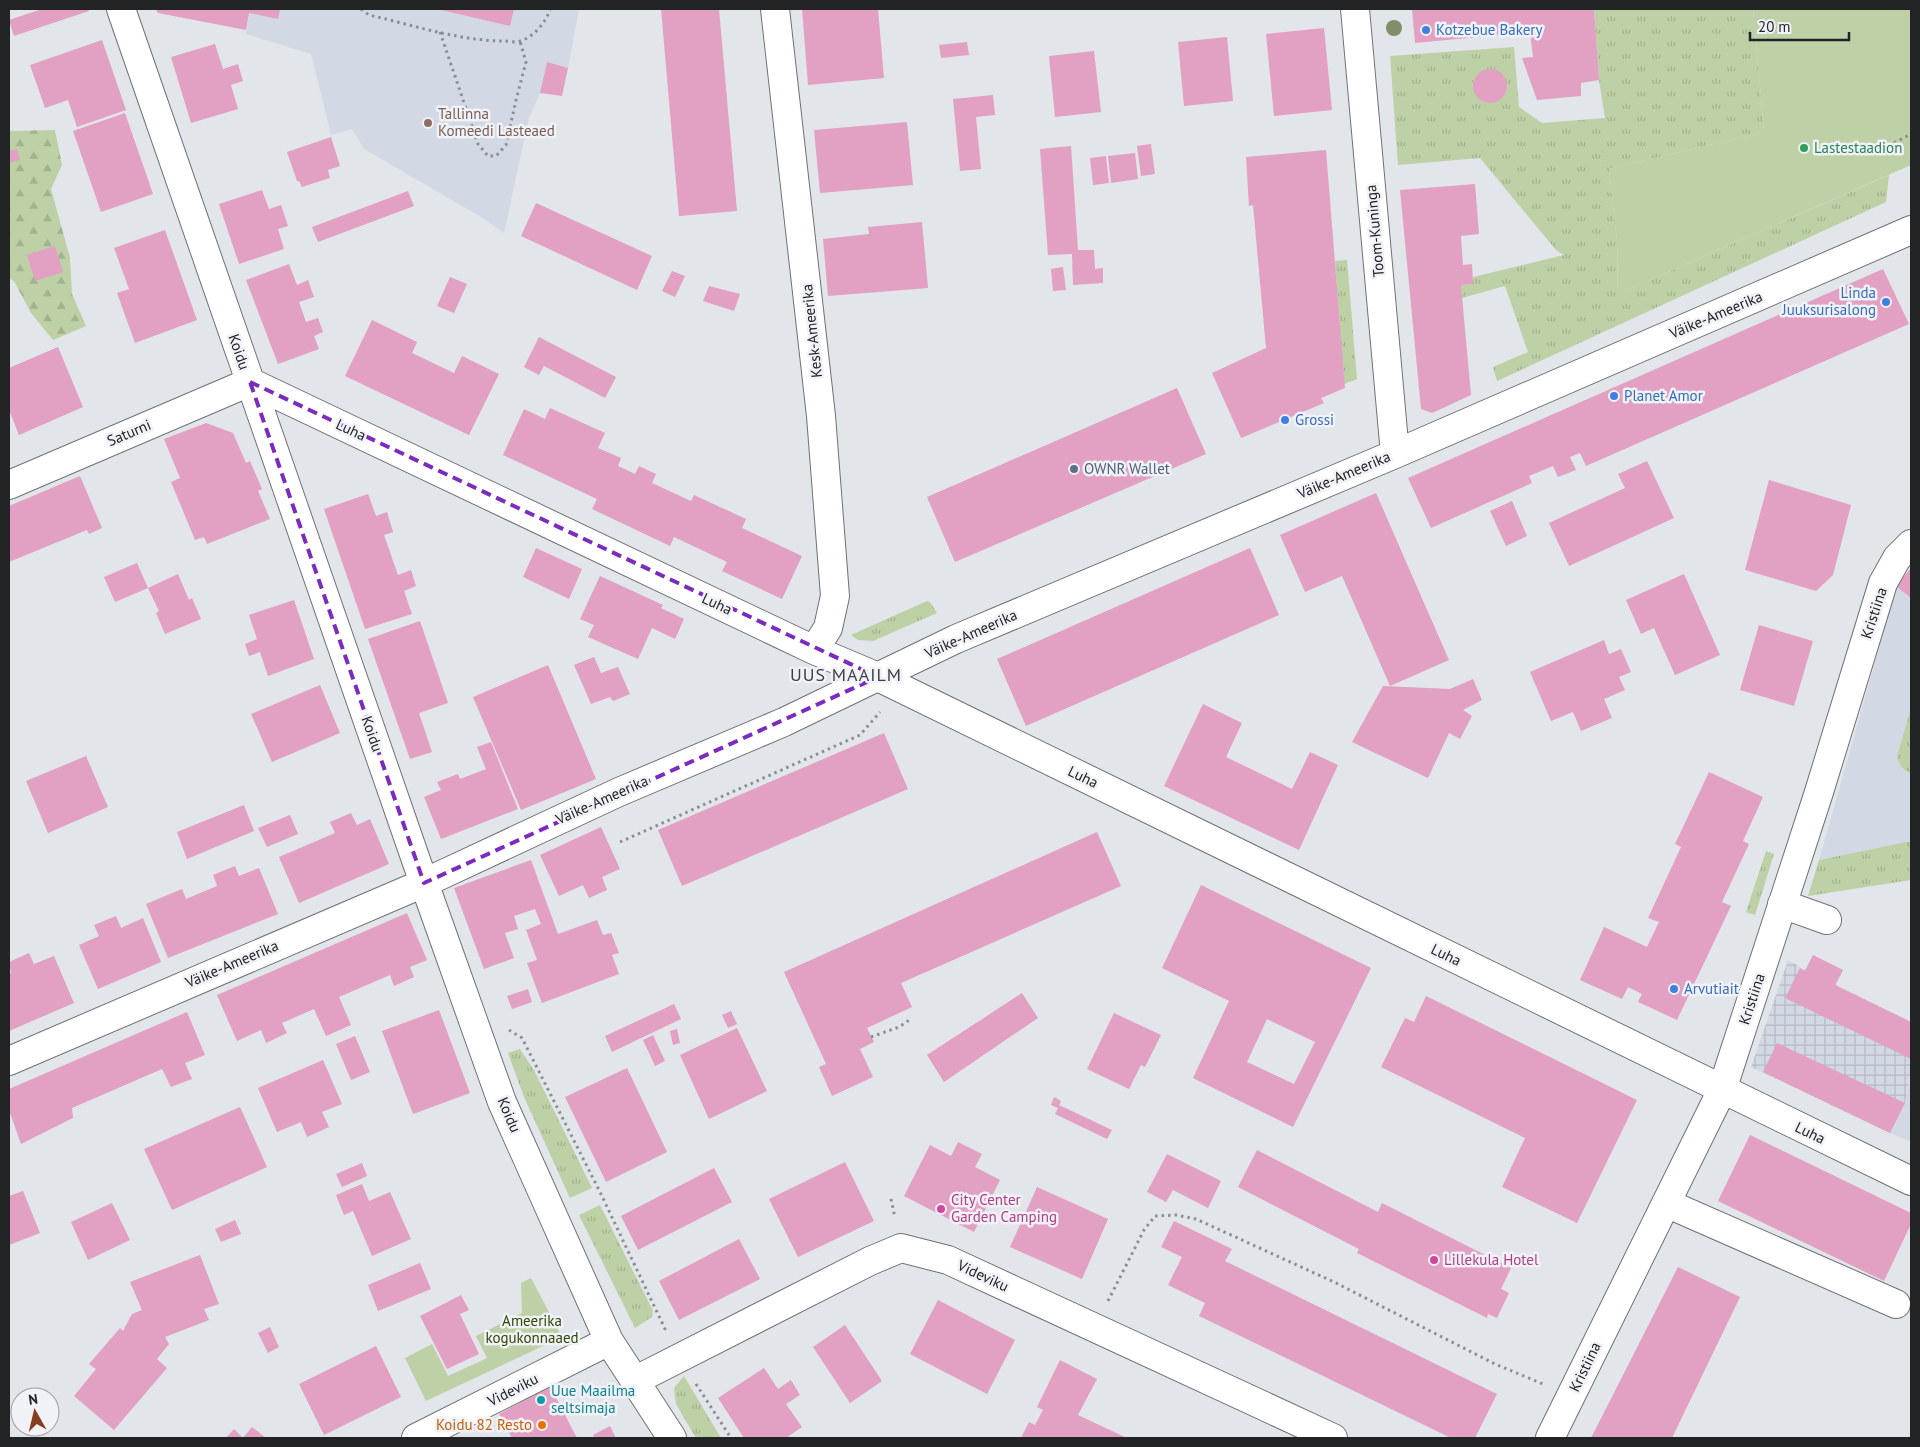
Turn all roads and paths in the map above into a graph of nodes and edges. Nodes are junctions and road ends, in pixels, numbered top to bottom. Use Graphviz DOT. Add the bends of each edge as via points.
graph roads {
  1 [pos="121,9"];
  2 [pos="361,9"];
  3 [pos="550,9"];
  4 [pos="775,9"];
  5 [pos="1356,9"];
  6 [pos="440,32"];
  7 [pos="520,41"];
  8 [pos="1911,134"];
  9 [pos="1894,143"];
  10 [pos="1911,230"];
  11 [pos="250,382"];
  12 [pos="1395,454"];
  13 [pos="9,484"];
  14 [pos="1911,544"];
  15 [pos="814,650"];
  16 [pos="878,677"];
  17 [pos="882,710"];
  18 [pos="620,842"];
  19 [pos="424,883"];
  20 [pos="1782,904"];
  21 [pos="1827,920"];
  22 [pos="468,1006"];
  23 [pos="910,1019"];
  24 [pos="872,1037"];
  25 [pos="9,1061"];
  26 [pos="1722,1090"];
  27 [pos="1911,1181"];
  28 [pos="1663,1209"];
  29 [pos="1896,1304"];
  30 [pos="1095,1328"];
  31 [pos="609,1341"];
  32 [pos="678,1358"];
  33 [pos="634,1381"];
  34 [pos="1571,1396"];
  35 [pos="416,1438"];
  36 [pos="672,1438"];
  37 [pos="731,1438"];
  38 [pos="1333,1438"];
  39 [pos="1550,1438"];
  1 -- 11 [label="street, Koidu"];
  2 -- 6 [label="path" via="369,15"];
  3 -- 7 [label="path" via="536,31"];
  4 -- 15 [label="street, Kesk-Ameerika" via="821,416 835,596 828,628"];
  5 -- 12 [label="street, Toom-Kuninga"];
  6 -- 7 [label="path" via="486,41"];
  6 -- 7 [label="path" via="478,144 488,156 496,156 506,145 526,62"];
  8 -- 9 [label="path"];
  10 -- 12 [label="street, Väike-Ameerika"];
  11 -- 13 [label="street, Saturni"];
  11 -- 15 [label="street, Luha"];
  11 -- 19 [label="street, Koidu"];
  12 -- 16 [label="street, Väike-Ameerika" via="956,639"];
  14 -- 20 [label="street, Kristiina" via="1897,558 1883,583"];
  15 -- 16 [label="street, Luha"];
  16 -- 19 [label="street, Väike-Ameerika"];
  16 -- 26 [label="street, Luha"];
  17 -- 18 [label="path" via="860,735"];
  19 -- 22 [label="street, Koidu"];
  19 -- 25 [label="street, Väike-Ameerika"];
  20 -- 21 [label="street"];
  20 -- 26 [label="street, Kristiina"];
  22 -- 31 [label="street, Koidu" via="502,1102"];
  22 -- 32 [label="path" via="522,1038 600,1192"];
  23 -- 24 [label="path" via="899,1027"];
  26 -- 27 [label="street, Luha"];
  26 -- 28 [label="street, Kristiina"];
  28 -- 29 [label="street"];
  28 -- 34 [label="street, Kristiina"];
  30 -- 32 [label="street, Videviku" via="948,1260 902,1248"];
  30 -- 34 [label="path" via="1144,1230 1155,1216 1176,1215 1196,1219 1282,1258 1495,1364"];
  30 -- 38 [label="street, Videviku"];
  31 -- 33 [label="street, Koidu"];
  31 -- 35 [label="street, Videviku"];
  32 -- 33 [label="street, Videviku"];
  32 -- 37 [label="path"];
  33 -- 36 [label="street, Koidu"];
  34 -- 39 [label="street, Kristiina"];
}
